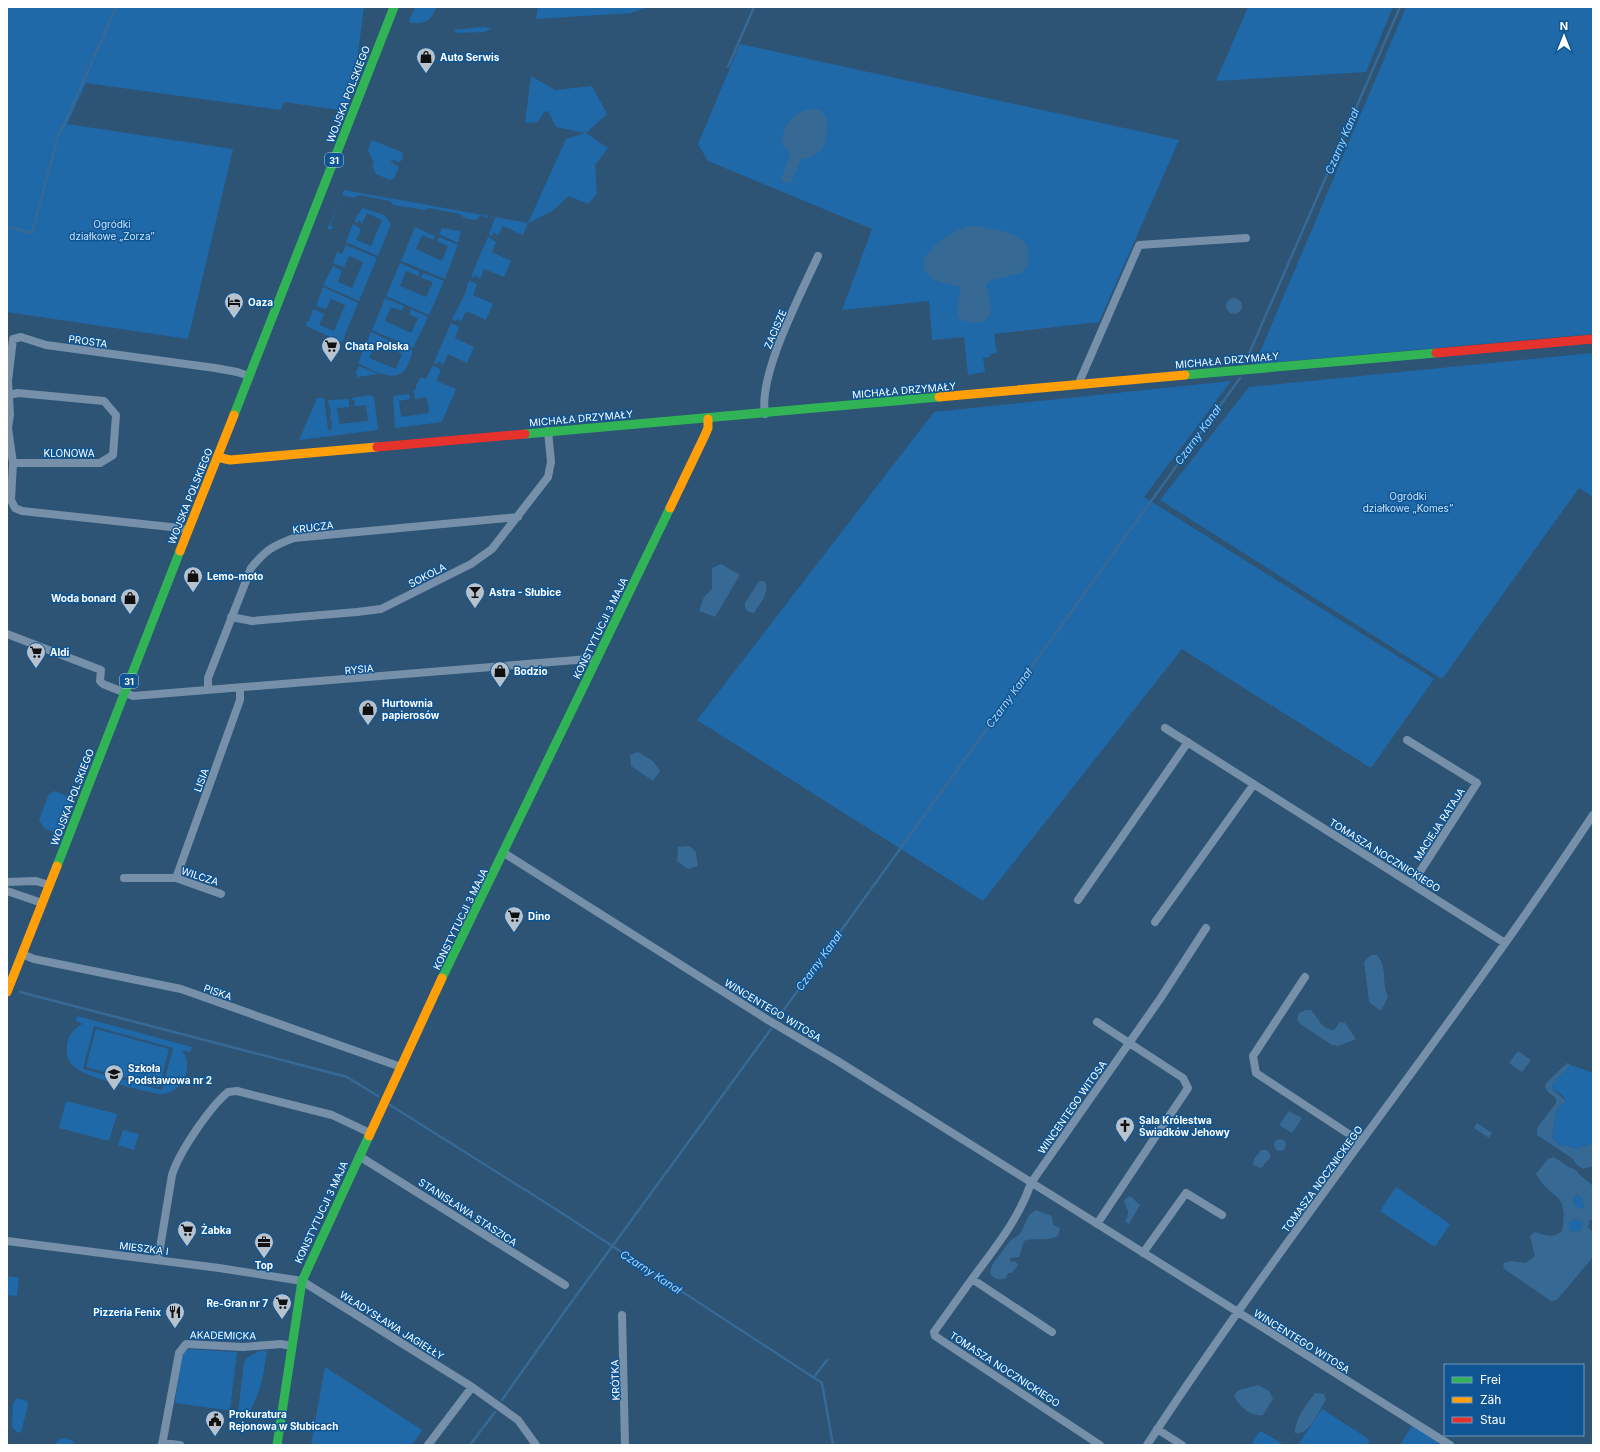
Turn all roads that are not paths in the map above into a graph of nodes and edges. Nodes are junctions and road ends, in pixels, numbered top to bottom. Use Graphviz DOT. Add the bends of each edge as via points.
graph roads {
  1 [pos="394,7"];
  2 [pos="1246,238"];
  3 [pos="818,256"];
  4 [pos="1593,339"];
  5 [pos="249,376"];
  6 [pos="1078,385"];
  7 [pos="9,395"];
  8 [pos="765,414"];
  9 [pos="708,419"];
  10 [pos="7,428"];
  11 [pos="548,431"];
  12 [pos="217,456"];
  13 [pos="13,463"];
  14 [pos="518,517"];
  15 [pos="188,531"];
  16 [pos="231,617"];
  17 [pos="7,634"];
  18 [pos="596,661"];
  19 [pos="240,688"];
  20 [pos="208,690"];
  21 [pos="124,694"];
  22 [pos="1165,728"];
  23 [pos="1407,740"];
  24 [pos="1188,742"];
  25 [pos="1254,784"];
  26 [pos="1593,815"];
  27 [pos="504,853"];
  28 [pos="124,878"];
  29 [pos="176,878"];
  30 [pos="7,882"];
  31 [pos="1412,884"];
  32 [pos="49,885"];
  33 [pos="7,891"];
  34 [pos="221,894"];
  35 [pos="1078,900"];
  36 [pos="42,903"];
  37 [pos="1156,922"];
  38 [pos="1206,928"];
  39 [pos="1505,942"];
  40 [pos="22,954"];
  41 [pos="1305,977"];
  42 [pos="7,992"];
  43 [pos="1098,1022"];
  44 [pos="1130,1042"];
  45 [pos="401,1067"];
  46 [pos="370,1133"];
  47 [pos="1361,1142"];
  48 [pos="359,1156"];
  49 [pos="1031,1183"];
  50 [pos="1222,1215"];
  51 [pos="1097,1224"];
  52 [pos="7,1241"];
  53 [pos="1143,1253"];
  54 [pos="158,1260"];
  55 [pos="972,1279"];
  56 [pos="302,1281"];
  57 [pos="565,1285"];
  58 [pos="1239,1313"];
  59 [pos="622,1315"];
  60 [pos="1052,1332"];
  61 [pos="292,1346"];
  62 [pos="472,1387"];
  63 [pos="1157,1429"];
  64 [pos="162,1444"];
  65 [pos="180,1445"];
  66 [pos="277,1445"];
  67 [pos="428,1445"];
  68 [pos="536,1445"];
  69 [pos="625,1445"];
  70 [pos="1100,1445"];
  71 [pos="1147,1445"];
  72 [pos="1182,1445"];
  73 [pos="1450,1445"];
  1 -- 5 [label="street, WOJSKA POLSKIEGO / 31"];
  2 -- 6 [label="street" via="1139,245"];
  3 -- 8 [label="street, ZACISZE" via="772,361 763,403"];
  4 -- 6 [label="street, MICHAŁA DRZYMAŁY"];
  5 -- 7 [label="street, PROSTA" via="215,368 46,345 21,337 13,339"];
  5 -- 12 [label="street, WOJSKA POLSKIEGO / 31"];
  6 -- 8 [label="street, MICHAŁA DRZYMAŁY"];
  7 -- 10 [label="street, PROSTA"];
  7 -- 13 [label="street, KLONOWA" via="18,393 104,401 116,415 113,455 100,463"];
  8 -- 9 [label="street, MICHAŁA DRZYMAŁY"];
  9 -- 11 [label="street, MICHAŁA DRZYMAŁY"];
  9 -- 18 [label="street, KONSTYTUCJI 3 MAJA" via="705,435"];
  10 -- 13 [label="street"];
  11 -- 12 [label="street, MICHAŁA DRZYMAŁY" via="243,460"];
  11 -- 14 [label="street, SOKOLA" via="551,462 548,477"];
  12 -- 15 [label="street, WOJSKA POLSKIEGO / 31"];
  13 -- 15 [label="street" via="11,500 15,508 22,511 120,520"];
  14 -- 16 [label="street, SOKOLA" via="492,549 471,564 381,609 252,621"];
  14 -- 16 [label="street, KRUCZA" via="294,538 274,545 262,554 251,568"];
  15 -- 21 [label="street, WOJSKA POLSKIEGO / 31"];
  16 -- 20 [label="street, KRUCZA" via="208,678"];
  17 -- 21 [label="street, RYSIA" via="101,670 100,681"];
  18 -- 19 [label="street, RYSIA" via="589,659"];
  18 -- 27 [label="street, KONSTYTUCJI 3 MAJA"];
  19 -- 20 [label="street, RYSIA"];
  19 -- 29 [label="street, LISIA" via="240,700"];
  20 -- 21 [label="street, RYSIA" via="143,696"];
  21 -- 32 [label="street, WOJSKA POLSKIEGO / 31"];
  22 -- 24 [label="street, TOMASZA NOCZNICKIEGO"];
  23 -- 31 [label="street, MACIEJA RATAJA" via="1477,783"];
  24 -- 25 [label="street, TOMASZA NOCZNICKIEGO"];
  24 -- 35 [label="street"];
  25 -- 31 [label="street, TOMASZA NOCZNICKIEGO"];
  25 -- 37 [label="street"];
  26 -- 39 [label="street, TOMASZA NOCZNICKIEGO"];
  27 -- 45 [label="street, KONSTYTUCJI 3 MAJA"];
  27 -- 49 [label="street, WINCENTEGO WITOSA"];
  28 -- 29 [label="street, WILCZA"];
  29 -- 34 [label="street, WILCZA"];
  30 -- 32 [label="street" via="36,881"];
  31 -- 39 [label="street, TOMASZA NOCZNICKIEGO"];
  32 -- 36 [label="street, WOJSKA POLSKIEGO / 31"];
  33 -- 36 [label="street"];
  36 -- 40 [label="street, WOJSKA POLSKIEGO / 31"];
  38 -- 44 [label="street, WINCENTEGO WITOSA"];
  39 -- 47 [label="street, TOMASZA NOCZNICKIEGO"];
  40 -- 42 [label="street, WOJSKA POLSKIEGO / 31"];
  40 -- 45 [label="street, PISKA" via="34,959 181,989"];
  41 -- 47 [label="street" via="1253,1056 1256,1073"];
  43 -- 44 [label="street"];
  44 -- 49 [label="street, WINCENTEGO WITOSA"];
  44 -- 51 [label="street" via="1183,1078 1188,1088"];
  45 -- 46 [label="street, KONSTYTUCJI 3 MAJA"];
  46 -- 48 [label="street, KONSTYTUCJI 3 MAJA"];
  46 -- 54 [label="street" via="332,1116 236,1091 228,1092 176,1162"];
  47 -- 58 [label="street, TOMASZA NOCZNICKIEGO"];
  48 -- 56 [label="street, KONSTYTUCJI 3 MAJA"];
  48 -- 57 [label="street, STANISŁAWA STASZICA"];
  49 -- 51 [label="street, WINCENTEGO WITOSA"];
  49 -- 55 [label="street, TOMASZA NOCZNICKIEGO" via="1026,1198 1008,1230"];
  50 -- 53 [label="street" via="1186,1193"];
  51 -- 53 [label="street, WINCENTEGO WITOSA"];
  52 -- 54 [label="street, MIESZKA I"];
  53 -- 58 [label="street, WINCENTEGO WITOSA"];
  54 -- 56 [label="street, MIESZKA I"];
  55 -- 60 [label="street"];
  55 -- 70 [label="street, TOMASZA NOCZNICKIEGO" via="936,1328 935,1336"];
  56 -- 61 [label="street, KONSTYTUCJI 3 MAJA"];
  56 -- 62 [label="street, WŁADYSŁAWA JAGIEŁŁY"];
  58 -- 63 [label="street, TOMASZA NOCZNICKIEGO"];
  58 -- 73 [label="street, WINCENTEGO WITOSA"];
  59 -- 69 [label="street, KRÓTKA"];
  61 -- 64 [label="street, AKADEMICKA" via="186,1344 179,1353"];
  61 -- 66 [label="street, KONSTYTUCJI 3 MAJA"];
  62 -- 67 [label="street"];
  62 -- 68 [label="street, WŁADYSŁAWA JAGIEŁŁY" via="518,1420"];
  63 -- 71 [label="street, TOMASZA NOCZNICKIEGO"];
  63 -- 72 [label="street"];
  64 -- 65 [label="street"];
}
